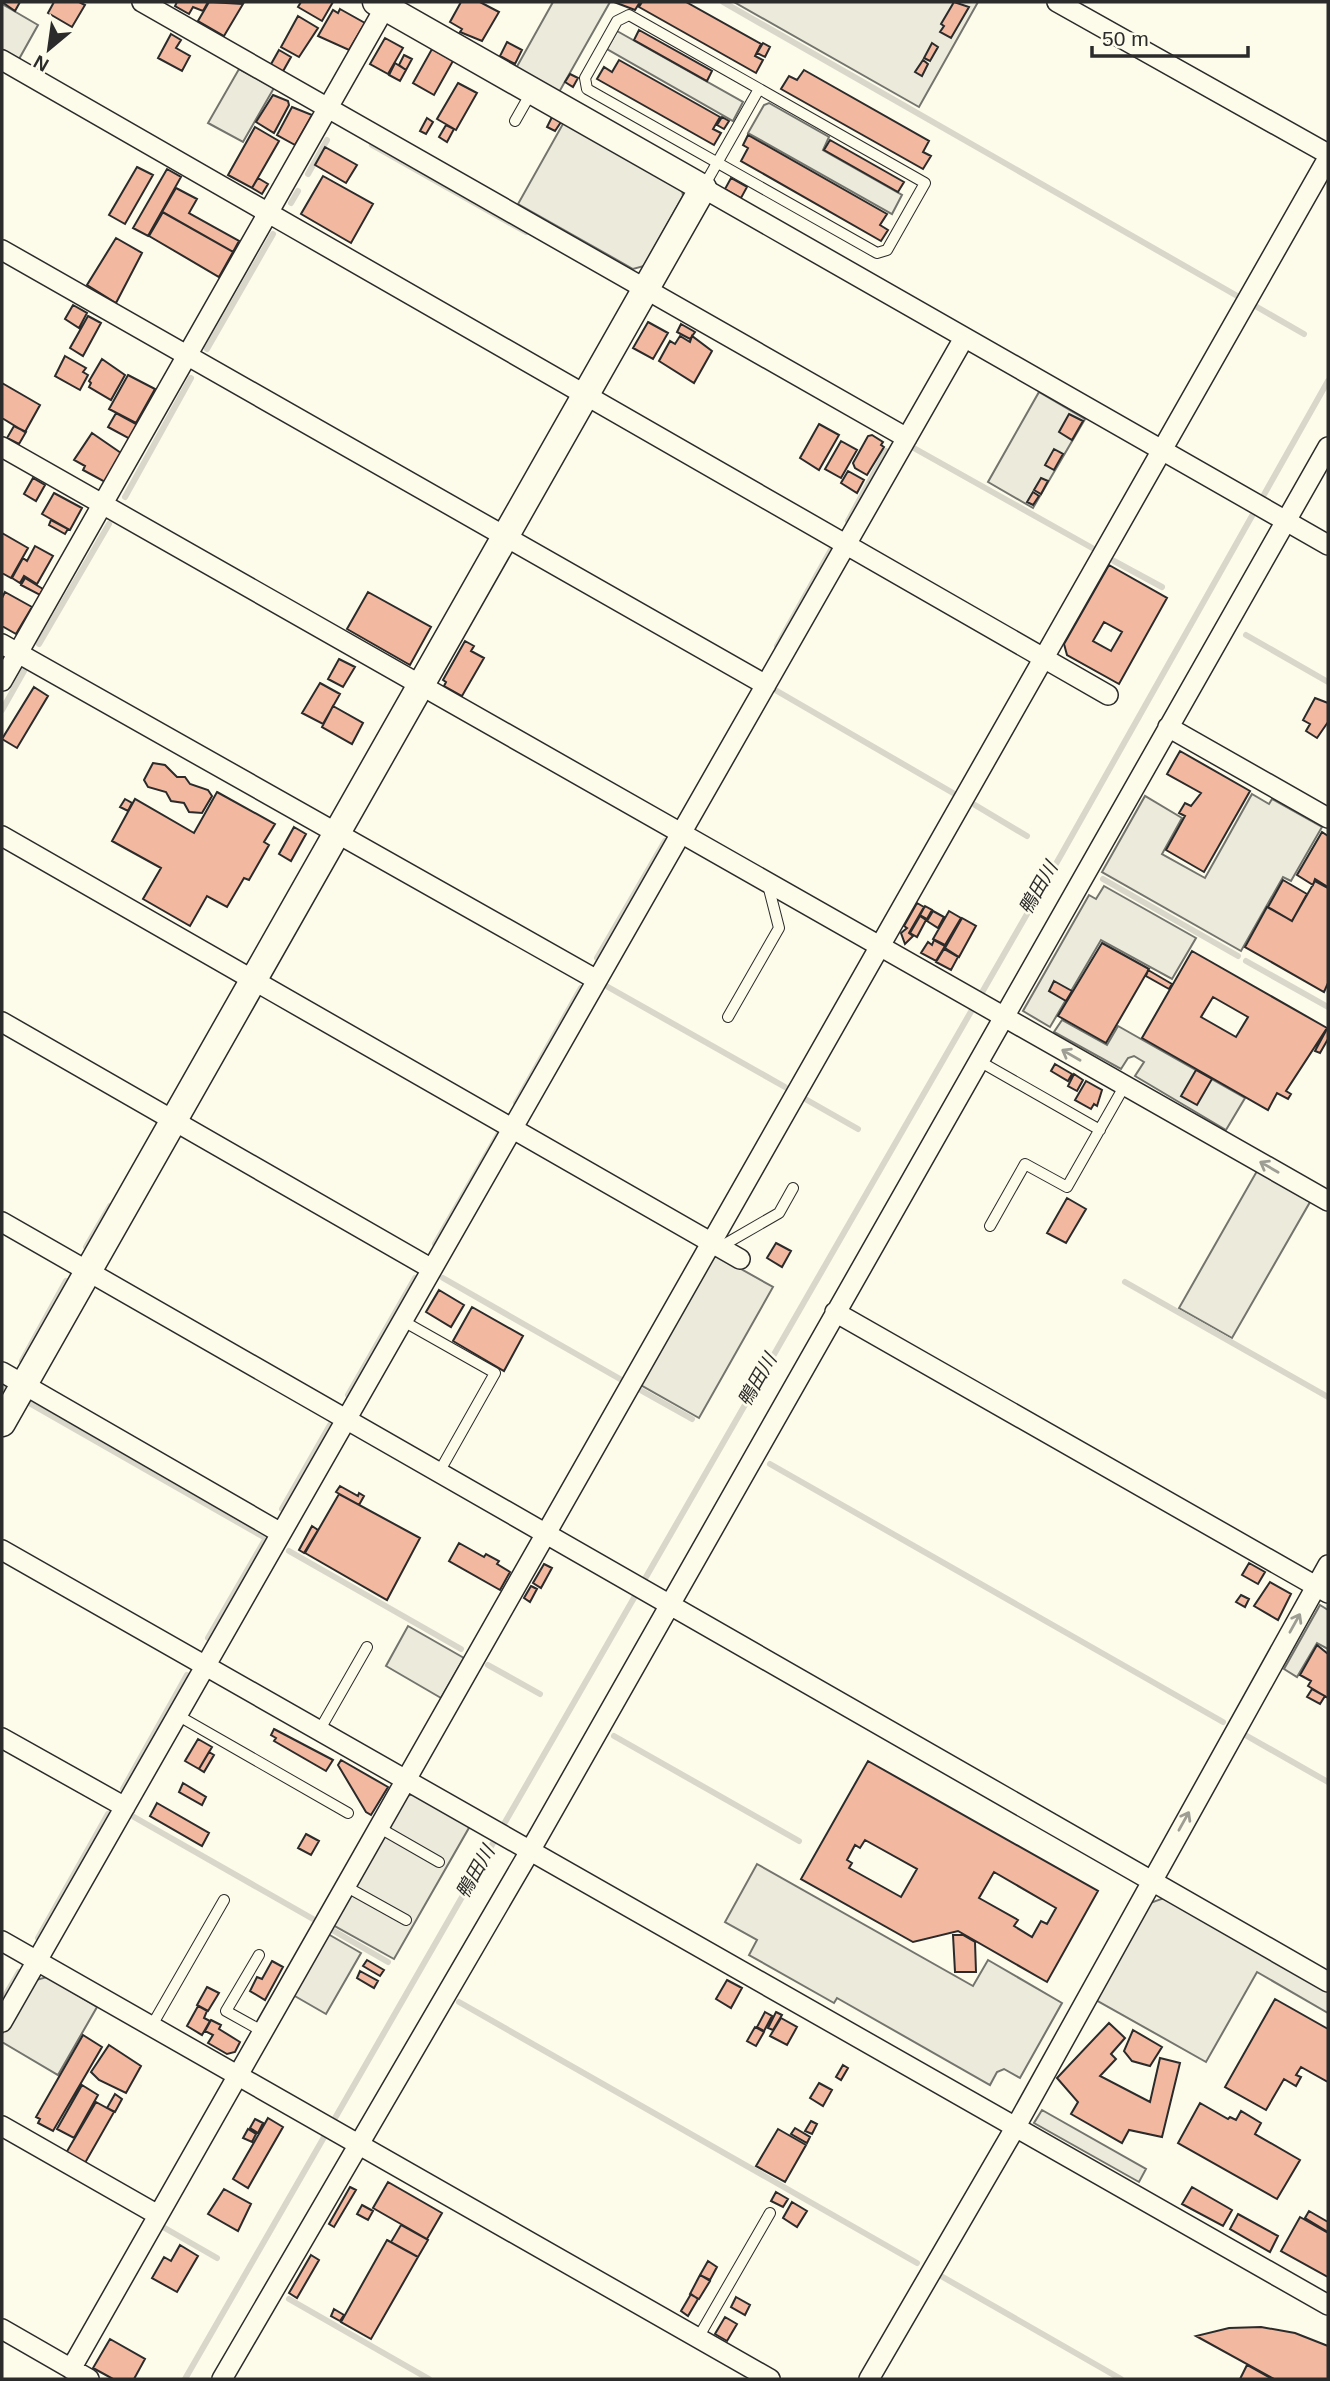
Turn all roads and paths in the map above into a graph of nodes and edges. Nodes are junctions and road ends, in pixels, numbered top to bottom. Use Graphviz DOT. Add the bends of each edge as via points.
graph roads {
  1 [pos="142,2"];
  2 [pos="1057,2"];
  3 [pos="383,4"];
  4 [pos="2,60"];
  5 [pos="759,89"];
  6 [pos="532,91"];
  7 [pos="328,107"];
  8 [pos="515,121"];
  9 [pos="1328,156"];
  10 [pos="717,163"];
  11 [pos="703,188"];
  12 [pos="268,213"];
  13 [pos="2,250"];
  14 [pos="646,289"];
  15 [pos="964,338"];
  16 [pos="187,356"];
  17 [pos="586,395"];
  18 [pos="907,438"];
  19 [pos="2,447"];
  20 [pos="1328,447"];
  21 [pos="1161,450"];
  22 [pos="102,505"];
  23 [pos="1280,518"];
  24 [pos="505,537"];
  25 [pos="846,544"];
  26 [pos="1328,545"];
  27 [pos="10,649"];
  28 [pos="1043,657"];
  29 [pos="2,681"];
  30 [pos="766,685"];
  31 [pos="420,687"];
  32 [pos="1108,695"];
  33 [pos="1168,727"];
  34 [pos="1328,818"];
  35 [pos="337,833"];
  36 [pos="680,835"];
  37 [pos="2,836"];
  38 [pos="768,885"];
  39 [pos="878,948"];
  40 [pos="254,980"];
  41 [pos="597,980"];
  42 [pos="998,1013"];
  43 [pos="728,1017"];
  44 [pos="2,1022"];
  45 [pos="978,1060"];
  46 [pos="1125,1085"];
  47 [pos="173,1121"];
  48 [pos="513,1128"];
  49 [pos="1100,1130"];
  50 [pos="793,1188"];
  51 [pos="1328,1201"];
  52 [pos="2,1222"];
  53 [pos="990,1226"];
  54 [pos="715,1244"];
  55 [pos="740,1259"];
  56 [pos="432,1269"];
  57 [pos="88,1270"];
  58 [pos="835,1312"];
  59 [pos="402,1321"];
  60 [pos="13,1378"];
  61 [pos="345,1421"];
  62 [pos="2,1423"];
  63 [pos="438,1474"];
  64 [pos="281,1533"];
  65 [pos="544,1535"];
  66 [pos="2,1550"];
  67 [pos="1328,1564"];
  68 [pos="1322,1589"];
  69 [pos="664,1601"];
  70 [pos="367,1647"];
  71 [pos="205,1666"];
  72 [pos="177,1716"];
  73 [pos="319,1731"];
  74 [pos="2,1738"];
  75 [pos="405,1780"];
  76 [pos="125,1807"];
  77 [pos="348,1813"];
  78 [pos="378,1827"];
  79 [pos="524,1848"];
  80 [pos="439,1862"];
  81 [pos="1151,1881"];
  82 [pos="345,1885"];
  83 [pos="224,1900"];
  84 [pos="406,1920"];
  85 [pos="2,1941"];
  86 [pos="259,1955"];
  87 [pos="37,1961"];
  88 [pos="1328,1982"];
  89 [pos="2,2022"];
  90 [pos="152,2027"];
  91 [pos="262,2031"];
  92 [pos="237,2075"];
  93 [pos="2,2126"];
  94 [pos="1014,2128"];
  95 [pos="352,2141"];
  96 [pos="770,2213"];
  97 [pos="158,2215"];
  98 [pos="1328,2305"];
  99 [pos="2,2329"];
  100 [pos="698,2338"];
  101 [pos="71,2368"];
  102 [pos="89,2379"];
  103 [pos="222,2379"];
  104 [pos="770,2379"];
  105 [pos="869,2379"];
  1 -- 7 [label="street"];
  2 -- 9 [label="street"];
  3 -- 6 [label="street"];
  3 -- 7 [label="street"];
  4 -- 12 [label="street"];
  5 -- 10 [label="lane"];
  5 -- 10 [label="lane" via="629,15 617,21 585,78 587,89"];
  5 -- 10 [label="lane" via="925,183 887,250 877,253"];
  6 -- 8 [label="lane"];
  6 -- 11 [label="street"];
  7 -- 12 [label="street"];
  7 -- 14 [label="street"];
  9 -- 21 [label="street"];
  10 -- 11 [label="lane"];
  11 -- 14 [label="street"];
  11 -- 15 [label="street"];
  12 -- 16 [label="street"];
  12 -- 17 [label="street"];
  13 -- 16 [label="street"];
  14 -- 17 [label="street"];
  14 -- 18 [label="street"];
  15 -- 18 [label="street"];
  15 -- 21 [label="street"];
  16 -- 22 [label="street"];
  16 -- 24 [label="street"];
  17 -- 24 [label="street"];
  17 -- 25 [label="street"];
  18 -- 25 [label="street"];
  19 -- 22 [label="street"];
  20 -- 23 [label="street"];
  21 -- 23 [label="street"];
  21 -- 28 [label="street"];
  22 -- 27 [label="street"];
  22 -- 31 [label="street"];
  23 -- 26 [label="street"];
  23 -- 33 [label="street"];
  24 -- 30 [label="street"];
  24 -- 31 [label="street"];
  25 -- 28 [label="street"];
  25 -- 30 [label="street"];
  27 -- 29 [label="street"];
  27 -- 35 [label="street"];
  28 -- 32 [label="street"];
  28 -- 39 [label="street"];
  30 -- 36 [label="street"];
  31 -- 35 [label="street"];
  31 -- 36 [label="street"];
  33 -- 34 [label="street"];
  33 -- 42 [label="street"];
  35 -- 40 [label="street"];
  35 -- 41 [label="street"];
  36 -- 38 [label="street"];
  36 -- 41 [label="street"];
  37 -- 40 [label="street"];
  38 -- 39 [label="street"];
  38 -- 43 [label="lane" via="779,928"];
  39 -- 42 [label="street"];
  39 -- 54 [label="street"];
  40 -- 47 [label="street"];
  40 -- 48 [label="street"];
  41 -- 48 [label="street"];
  42 -- 45 [label="street"];
  46 -- 42 [label="street, one-way"];
  44 -- 47 [label="street"];
  45 -- 49 [label="lane"];
  45 -- 58 [label="street"];
  46 -- 49 [label="lane"];
  51 -- 46 [label="street, one-way"];
  47 -- 56 [label="street"];
  47 -- 57 [label="street"];
  48 -- 54 [label="street"];
  48 -- 56 [label="street"];
  49 -- 53 [label="lane" via="1067,1187 1025,1164"];
  50 -- 54 [label="lane" via="779,1213"];
  52 -- 57 [label="street"];
  54 -- 55 [label="street"];
  54 -- 65 [label="street"];
  56 -- 59 [label="street"];
  57 -- 60 [label="street"];
  57 -- 61 [label="street"];
  58 -- 68 [label="street"];
  58 -- 69 [label="street"];
  59 -- 61 [label="street"];
  59 -- 63 [label="lane" via="495,1373"];
  60 -- 62 [label="street"];
  60 -- 64 [label="street"];
  61 -- 63 [label="street"];
  61 -- 64 [label="street"];
  63 -- 65 [label="street"];
  64 -- 71 [label="street"];
  65 -- 69 [label="street"];
  65 -- 75 [label="street"];
  66 -- 71 [label="street"];
  67 -- 68 [label="street"];
  81 -- 68 [label="street, one-way"];
  69 -- 79 [label="street"];
  69 -- 81 [label="street"];
  70 -- 73 [label="lane"];
  71 -- 72 [label="street"];
  71 -- 73 [label="street"];
  72 -- 76 [label="street"];
  72 -- 77 [label="lane"];
  73 -- 75 [label="street"];
  74 -- 76 [label="street"];
  75 -- 78 [label="street"];
  75 -- 79 [label="street"];
  76 -- 87 [label="street"];
  78 -- 80 [label="lane"];
  78 -- 82 [label="street"];
  79 -- 94 [label="street"];
  79 -- 95 [label="street"];
  81 -- 88 [label="street"];
  81 -- 94 [label="street"];
  82 -- 84 [label="lane"];
  82 -- 91 [label="street"];
  83 -- 90 [label="lane"];
  85 -- 87 [label="street"];
  86 -- 91 [label="lane" via="226,2011"];
  87 -- 89 [label="street"];
  87 -- 90 [label="street"];
  90 -- 92 [label="street"];
  91 -- 92 [label="street"];
  92 -- 95 [label="street"];
  92 -- 97 [label="street"];
  93 -- 97 [label="street"];
  94 -- 98 [label="street"];
  94 -- 105 [label="street"];
  95 -- 100 [label="street"];
  95 -- 103 [label="street"];
  96 -- 100 [label="lane"];
  97 -- 101 [label="street"];
  99 -- 101 [label="street"];
  100 -- 104 [label="street"];
  101 -- 102 [label="street"];
}
